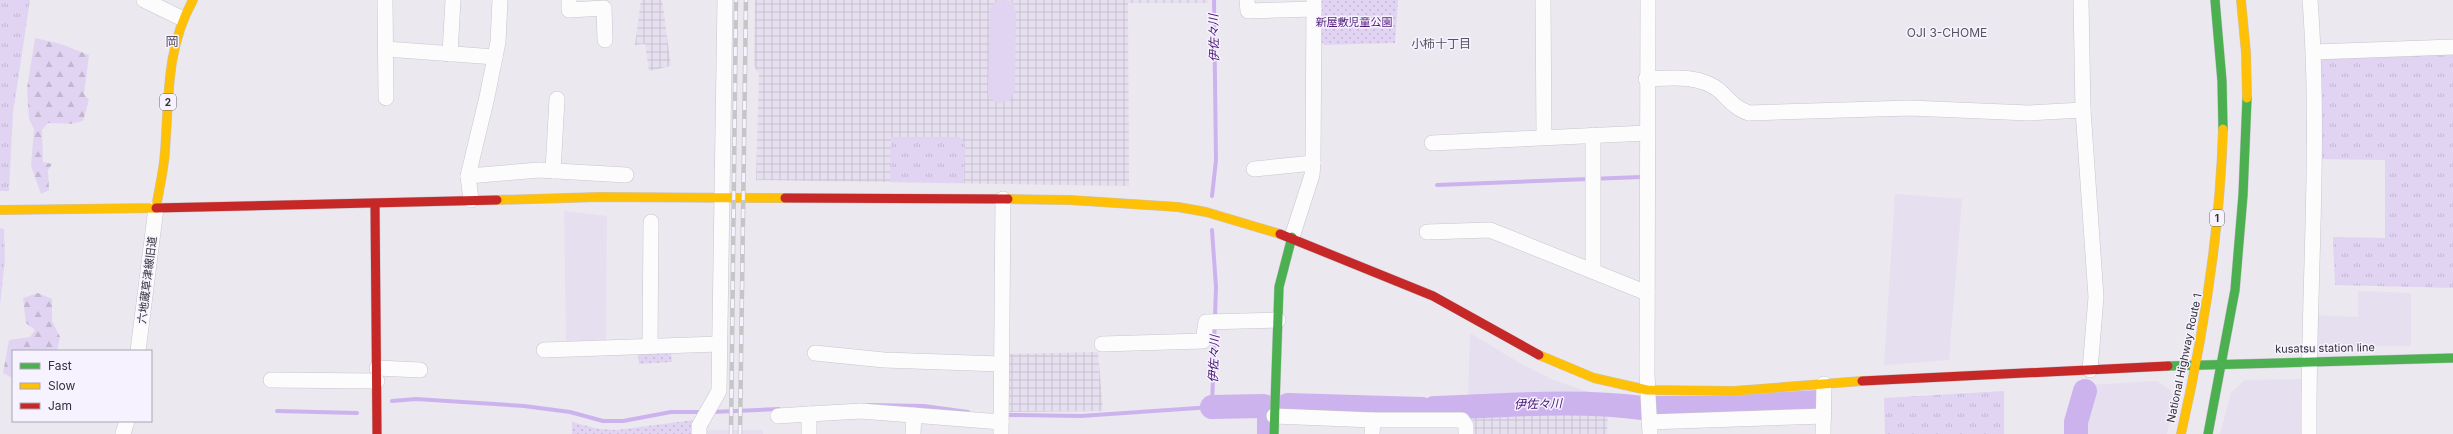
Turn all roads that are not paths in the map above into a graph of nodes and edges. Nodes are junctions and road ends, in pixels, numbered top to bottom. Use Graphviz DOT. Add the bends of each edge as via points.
graph roads {
  1 [pos="144,0"];
  2 [pos="193,0"];
  3 [pos="385,0"];
  4 [pos="453,0"];
  5 [pos="500,0"];
  6 [pos="569,0"];
  7 [pos="725,0"];
  8 [pos="1247,0"];
  9 [pos="1543,0"];
  10 [pos="1648,0"];
  11 [pos="2081,0"];
  12 [pos="2215,0"];
  13 [pos="2241,0"];
  14 [pos="2310,0"];
  15 [pos="1314,5"];
  16 [pos="181,18"];
  17 [pos="605,40"];
  18 [pos="2453,47"];
  19 [pos="386,49"];
  20 [pos="2314,52"];
  21 [pos="450,54"];
  22 [pos="495,57"];
  23 [pos="1646,79"];
  24 [pos="386,98"];
  25 [pos="557,99"];
  26 [pos="2084,110"];
  27 [pos="1647,133"];
  28 [pos="1593,135"];
  29 [pos="1544,137"];
  30 [pos="1432,143"];
  31 [pos="1313,163"];
  32 [pos="1254,169"];
  33 [pos="552,170"];
  34 [pos="599,173"];
  35 [pos="626,175"];
  36 [pos="468,176"];
  37 [pos="723,197"];
  38 [pos="600,198"];
  39 [pos="471,200"];
  40 [pos="1003,200"];
  41 [pos="376,204"];
  42 [pos="156,208"];
  43 [pos="3,210"];
  44 [pos="651,222"];
  45 [pos="1427,232"];
  46 [pos="1292,236"];
  47 [pos="1593,270"];
  48 [pos="1647,293"];
  49 [pos="1278,320"];
  50 [pos="719,344"];
  51 [pos="1102,344"];
  52 [pos="650,346"];
  53 [pos="138,350"];
  54 [pos="544,350"];
  55 [pos="815,353"];
  56 [pos="2453,358"];
  57 [pos="2309,360"];
  58 [pos="2221,363"];
  59 [pos="1001,364"];
  60 [pos="2197,364"];
  61 [pos="420,370"];
  62 [pos="2090,370"];
  63 [pos="377,374"];
  64 [pos="271,380"];
  65 [pos="1824,384"];
  66 [pos="1647,390"];
  67 [pos="809,414"];
  68 [pos="914,415"];
  69 [pos="778,416"];
  70 [pos="1274,416"];
  71 [pos="1824,416"];
  72 [pos="127,422"];
  73 [pos="1372,427"];
  74 [pos="1001,428"];
  75 [pos="1650,428"];
  76 [pos="123,434"];
  77 [pos="377,434"];
  78 [pos="699,434"];
  79 [pos="809,434"];
  80 [pos="913,434"];
  81 [pos="1274,434"];
  82 [pos="1466,434"];
  83 [pos="1823,434"];
  84 [pos="2180,434"];
  85 [pos="2208,434"];
  86 [pos="2309,434"];
  1 -- 16 [label="street"];
  2 -- 16 [label="main road, 2"];
  3 -- 19 [label="street"];
  4 -- 21 [label="street"];
  5 -- 22 [label="street"];
  6 -- 17 [label="street" via="569,10 604,8"];
  7 -- 37 [label="street"];
  8 -- 15 [label="street" via="1248,11"];
  9 -- 29 [label="street"];
  10 -- 23 [label="street"];
  11 -- 26 [label="street"];
  12 -- 60 [label="main road, National Highway Route 1 / 1" via="2222,72 2220,195 2210,290"];
  13 -- 58 [label="main road" via="2246,52 2247,128 2244,188 2235,290"];
  14 -- 20 [label="street"];
  15 -- 31 [label="street"];
  16 -- 42 [label="main road, 2" via="171,48 165,153"];
  18 -- 20 [label="street"];
  19 -- 21 [label="street"];
  19 -- 24 [label="street"];
  20 -- 57 [label="street"];
  21 -- 22 [label="street"];
  22 -- 36 [label="street"];
  23 -- 26 [label="street" via="1695,79 1710,84 1734,106 1749,113 1910,108 2030,113"];
  23 -- 27 [label="street"];
  25 -- 33 [label="street"];
  26 -- 62 [label="street" via="2096,297"];
  27 -- 28 [label="street"];
  27 -- 48 [label="street"];
  28 -- 29 [label="street"];
  28 -- 47 [label="street"];
  29 -- 30 [label="street"];
  31 -- 32 [label="street"];
  31 -- 46 [label="street"];
  33 -- 34 [label="street"];
  33 -- 36 [label="street"];
  34 -- 35 [label="street"];
  34 -- 38 [label="street"];
  36 -- 39 [label="street"];
  37 -- 38 [label="main road, kusatsu station line"];
  37 -- 40 [label="main road, kusatsu station line"];
  37 -- 50 [label="street"];
  38 -- 39 [label="main road, kusatsu station line"];
  39 -- 41 [label="main road, kusatsu station line"];
  40 -- 46 [label="main road, kusatsu station line" via="1122,202 1178,207 1206,212"];
  40 -- 59 [label="street"];
  41 -- 42 [label="main road, kusatsu station line"];
  41 -- 63 [label="main road"];
  42 -- 43 [label="main road, kusatsu station line"];
  42 -- 53 [label="street, 六地蔵草津線旧道"];
  44 -- 52 [label="street"];
  45 -- 47 [label="street" via="1490,230"];
  46 -- 49 [label="main road" via="1279,287"];
  46 -- 66 [label="main road, kusatsu station line" via="1432,296 1539,355 1594,378"];
  47 -- 48 [label="street"];
  48 -- 66 [label="street"];
  49 -- 51 [label="street" via="1206,322 1203,340"];
  49 -- 70 [label="main road"];
  50 -- 52 [label="street"];
  50 -- 78 [label="street" via="718,391 699,426"];
  52 -- 54 [label="street"];
  55 -- 59 [label="street" via="884,360"];
  56 -- 57 [label="main road, kusatsu station line"];
  57 -- 58 [label="main road, kusatsu station line"];
  57 -- 86 [label="street"];
  58 -- 60 [label="main road, kusatsu station line"];
  58 -- 85 [label="main road"];
  59 -- 74 [label="street"];
  60 -- 62 [label="main road, kusatsu station line"];
  60 -- 84 [label="main road, National Highway Route 1 / 1"];
  61 -- 63 [label="street"];
  62 -- 65 [label="main road, kusatsu station line"];
  63 -- 64 [label="street"];
  63 -- 77 [label="main road"];
  65 -- 66 [label="main road, kusatsu station line" via="1727,391"];
  65 -- 71 [label="street"];
  66 -- 75 [label="street"];
  67 -- 68 [label="street" via="861,411"];
  67 -- 69 [label="street"];
  67 -- 79 [label="street"];
  68 -- 74 [label="street"];
  68 -- 80 [label="street"];
  70 -- 73 [label="street"];
  70 -- 81 [label="main road"];
  71 -- 75 [label="street"];
  71 -- 83 [label="street"];
  72 -- 76 [label="street"];
  73 -- 82 [label="street" via="1462,420 1466,426"];
}
